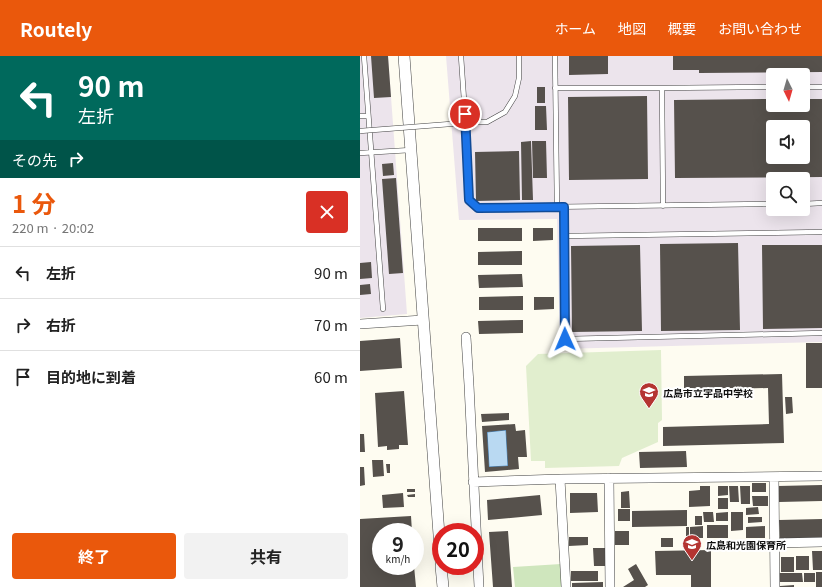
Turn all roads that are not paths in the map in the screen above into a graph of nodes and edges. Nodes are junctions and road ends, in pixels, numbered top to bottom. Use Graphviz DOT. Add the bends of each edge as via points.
graph roads {
  1 [pos="364,56"];
  2 [pos="404,56"];
  3 [pos="461,56"];
  4 [pos="519,56"];
  5 [pos="555,56"];
  6 [pos="766,87"];
  7 [pos="810,87"];
  8 [pos="822,87"];
  9 [pos="555,88"];
  10 [pos="662,88"];
  11 [pos="360,116"];
  12 [pos="368,116"];
  13 [pos="360,132"];
  14 [pos="411,150"];
  15 [pos="372,152"];
  16 [pos="360,153"];
  17 [pos="822,203"];
  18 [pos="766,204"];
  19 [pos="810,204"];
  20 [pos="663,206"];
  21 [pos="557,207"];
  22 [pos="564,207"];
  23 [pos="822,232"];
  24 [pos="564,236"];
  25 [pos="383,309"];
  26 [pos="424,320"];
  27 [pos="360,324"];
  28 [pos="822,333"];
  29 [pos="466,337"];
  30 [pos="822,476"];
  31 [pos="774,477"];
  32 [pos="609,478"];
  33 [pos="560,479"];
  34 [pos="473,482"];
  35 [pos="438,523"];
  36 [pos="822,542"];
  37 [pos="774,543"];
  38 [pos="442,575"];
  39 [pos="443,587"];
  40 [pos="479,587"];
  41 [pos="566,587"];
  42 [pos="610,587"];
  43 [pos="775,587"];
  1 -- 12 [label="lane"];
  2 -- 14 [label="street"];
  3 -- 21 [label="lane" via="469,200 478,208"];
  4 -- 13 [label="lane, bridge" via="519,78 515,96 505,112 487,122"];
  5 -- 9 [label="lane"];
  6 -- 10 [label="lane"];
  7 -- 8 [label="lane"];
  9 -- 10 [label="lane"];
  9 -- 21 [label="lane"];
  10 -- 20 [label="lane"];
  11 -- 12 [label="lane"];
  12 -- 15 [label="lane"];
  14 -- 15 [label="lane"];
  14 -- 26 [label="street"];
  15 -- 16 [label="lane"];
  15 -- 25 [label="lane"];
  17 -- 19 [label="lane"];
  18 -- 20 [label="lane"];
  20 -- 22 [label="lane"];
  21 -- 22 [label="lane"];
  22 -- 24 [label="lane"];
  23 -- 24 [label="lane"];
  24 -- 28 [label="lane" via="565,339"];
  26 -- 27 [label="street"];
  26 -- 35 [label="street"];
  29 -- 34 [label="street"];
  30 -- 31 [label="street"];
  31 -- 32 [label="street"];
  31 -- 37 [label="street"];
  32 -- 33 [label="street"];
  32 -- 42 [label="street"];
  33 -- 34 [label="street"];
  33 -- 41 [label="street"];
  34 -- 40 [label="street"];
  36 -- 37 [label="street"];
  37 -- 43 [label="street"];
  38 -- 39 [label="street"];
}
